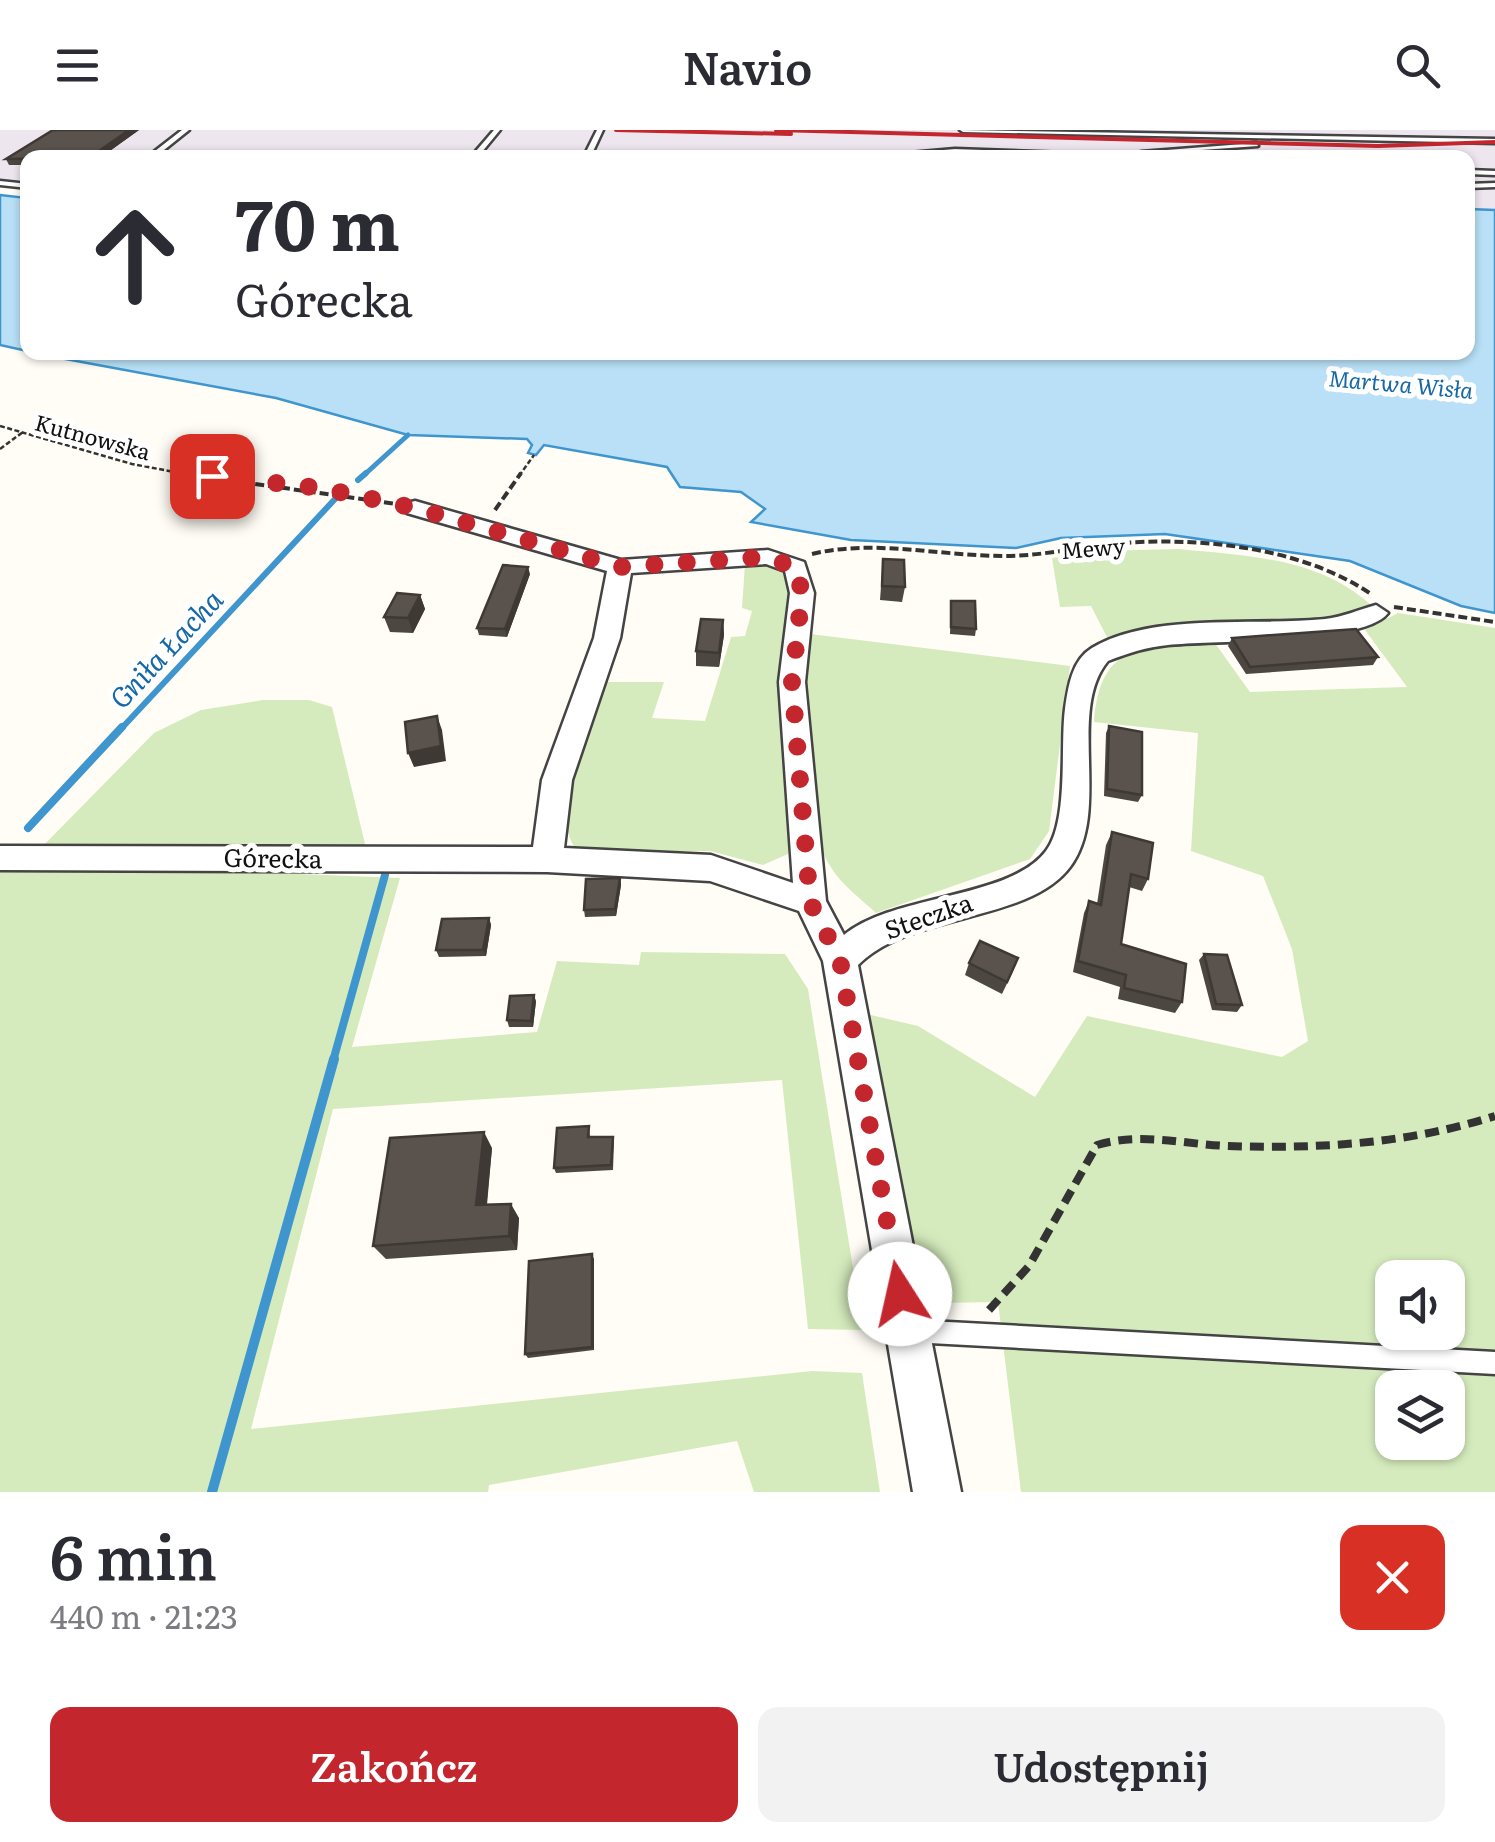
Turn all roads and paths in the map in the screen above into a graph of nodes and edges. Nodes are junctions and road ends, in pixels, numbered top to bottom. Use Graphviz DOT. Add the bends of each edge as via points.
graph roads {
  1 [pos="186,130"];
  2 [pos="497,130"];
  3 [pos="963,130"];
  4 [pos="1350,138"];
  5 [pos="1495,141"];
  6 [pos="159,150"];
  7 [pos="479,150"];
  8 [pos="1170,150"];
  9 [pos="0,426"];
  10 [pos="23,432"];
  11 [pos="0,449"];
  12 [pos="534,455"];
  13 [pos="415,508"];
  14 [pos="481,529"];
  15 [pos="791,563"];
  16 [pos="620,567"];
  17 [pos="1378,605"];
  18 [pos="1495,622"];
  19 [pos="0,858"];
  20 [pos="547,860"];
  21 [pos="810,902"];
  22 [pos="840,960"];
  23 [pos="1495,1116"];
  24 [pos="907,1331"];
  25 [pos="967,1336"];
  26 [pos="1495,1363"];
  27 [pos="937,1492"];
  1 -- 6 [label="lane"];
  2 -- 7 [label="lane"];
  3 -- 4 [label="lane"];
  4 -- 5 [label="lane"];
  4 -- 8 [label="lane"];
  9 -- 10 [label="path, Kutnowska"];
  10 -- 11 [label="path"];
  10 -- 13 [label="path, Kutnowska" via="175,472 321,488"];
  12 -- 14 [label="path"];
  13 -- 14 [label="street"];
  14 -- 16 [label="street"];
  15 -- 16 [label="street" via="754,557"];
  15 -- 17 [label="path, Mewy" via="820,551 1014,556 1131,543 1194,546 1346,576"];
  15 -- 21 [label="street" via="802,583 792,682"];
  16 -- 20 [label="street" via="607,638 557,780"];
  17 -- 18 [label="path"];
  17 -- 22 [label="street, Steczka" via="1344,624 1212,632 1101,653 1086,664 1080,689 1078,799 1058,859 1022,882 867,936"];
  19 -- 20 [label="street, Górecka"];
  20 -- 21 [label="street, Górecka" via="711,868"];
  21 -- 22 [label="street"];
  22 -- 24 [label="street"];
  23 -- 25 [label="path" via="1385,1142 1224,1146 1142,1136 1096,1145 1029,1266"];
  24 -- 25 [label="lane"];
  24 -- 27 [label="street"];
  25 -- 26 [label="lane"];
}
